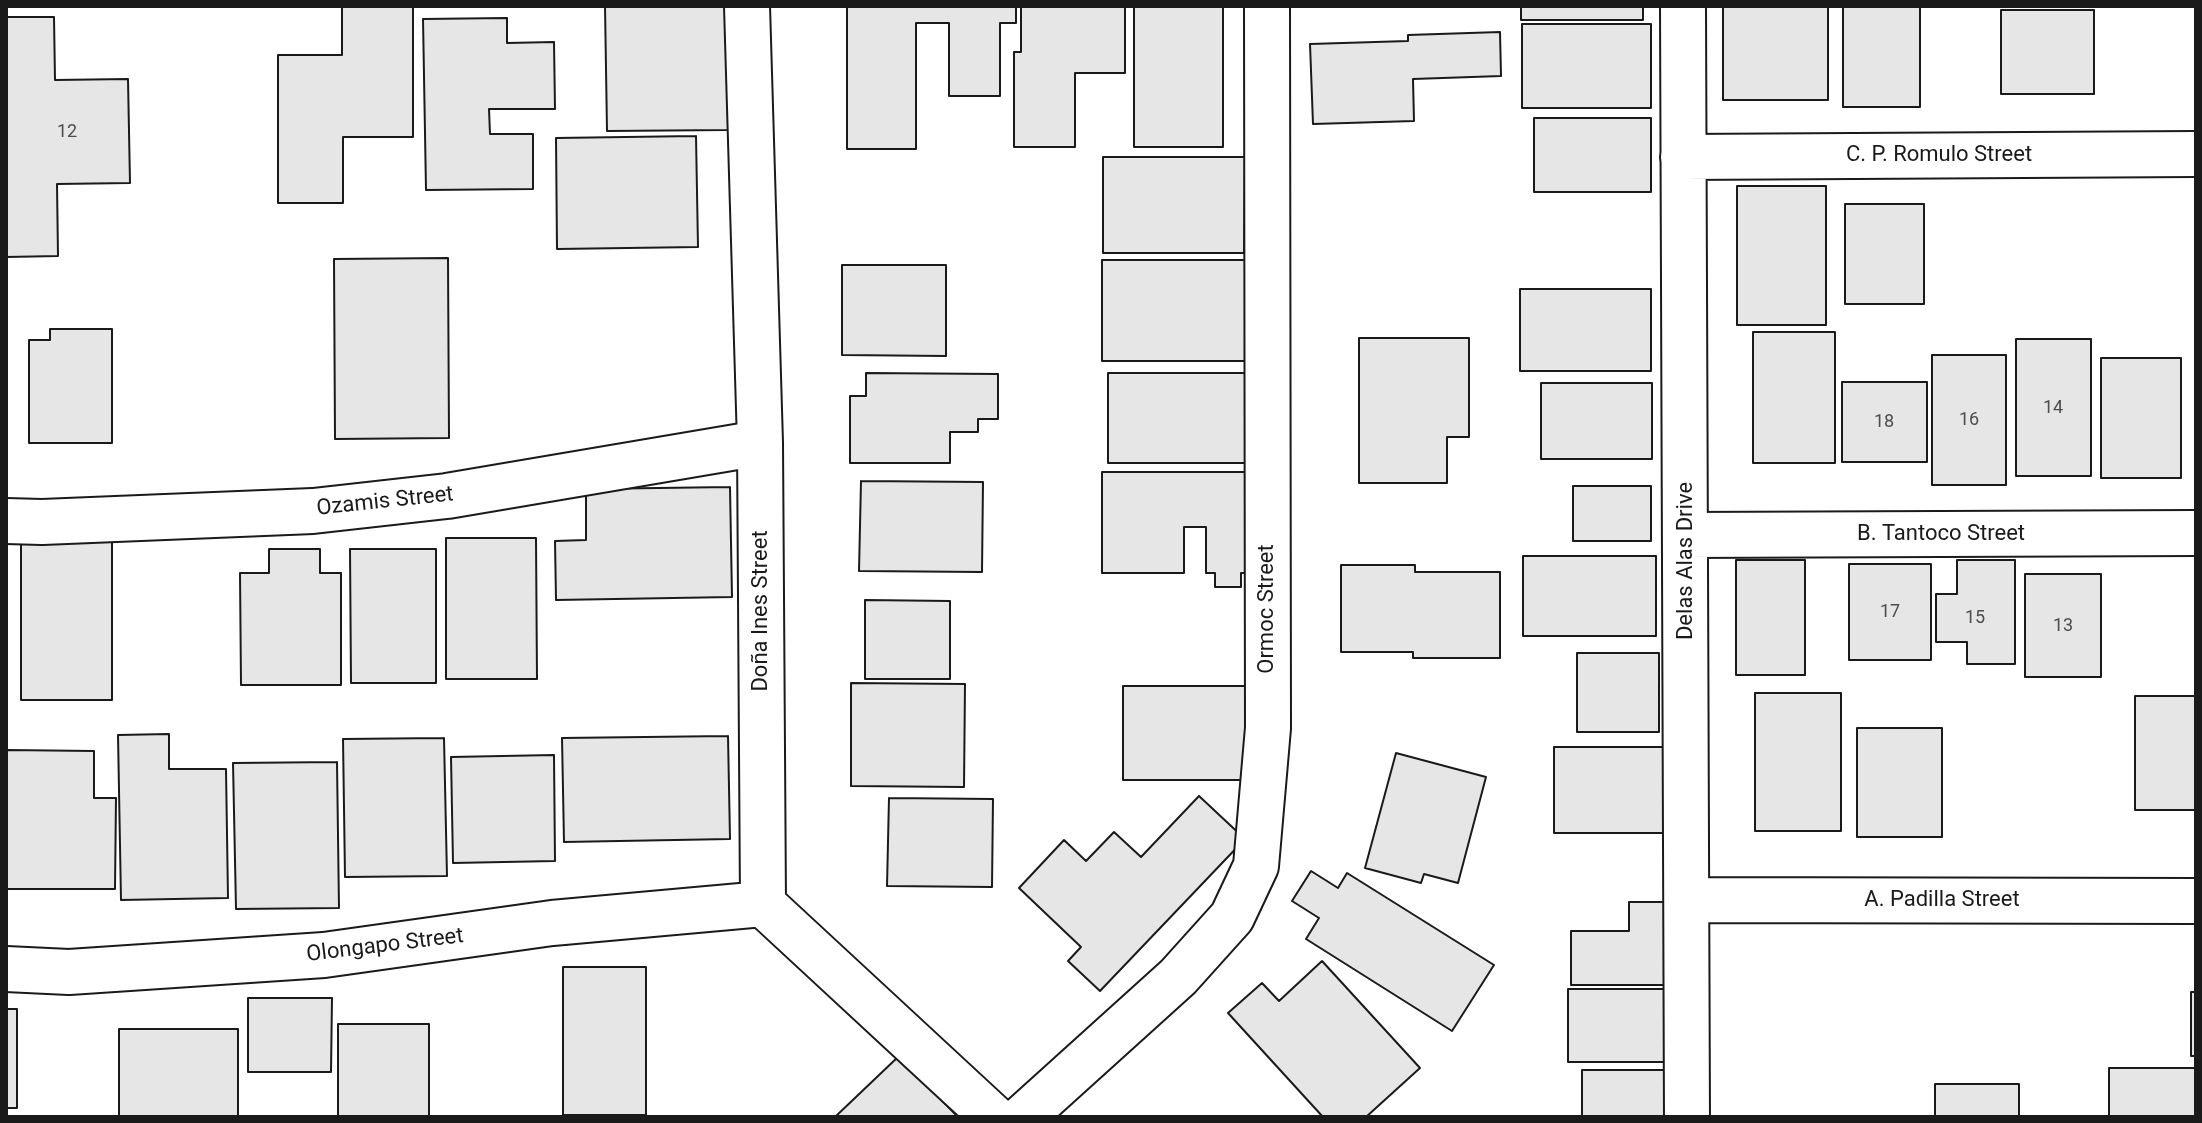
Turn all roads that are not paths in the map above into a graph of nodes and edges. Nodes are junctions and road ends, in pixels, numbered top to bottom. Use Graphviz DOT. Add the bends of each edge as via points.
graph roads {
  1 [pos="747,6"];
  2 [pos="1267,6"];
  3 [pos="1683,6"];
  4 [pos="2196,154"];
  5 [pos="1683,157"];
  6 [pos="760,443"];
  7 [pos="6,521"];
  8 [pos="2196,533"];
  9 [pos="1686,535"];
  10 [pos="1687,900"];
  11 [pos="2196,901"];
  12 [pos="763,904"];
  13 [pos="6,969"];
  14 [pos="993,1117"];
  15 [pos="1023,1117"];
  16 [pos="1687,1117"];
  1 -- 6 [label="street, Doña Ines Street"];
  2 -- 15 [label="street, Ormoc Street" via="1268,728 1256,866 1232,917 1178,977"];
  3 -- 5 [label="street, Delas Alas Drive"];
  4 -- 5 [label="street, C. P. Romulo Street"];
  5 -- 9 [label="street, Delas Alas Drive"];
  6 -- 7 [label="street, Ozamis Street" via="447,496 313,511"];
  6 -- 12 [label="street, Doña Ines Street"];
  8 -- 9 [label="street, B. Tantoco Street"];
  9 -- 10 [label="street, Delas Alas Drive"];
  10 -- 11 [label="street, A. Padilla Street"];
  10 -- 16 [label="street, Delas Alas Drive"];
  12 -- 13 [label="street, Olongapo Street" via="552,923 324,955 69,972"];
  12 -- 14 [label="street"];
}
